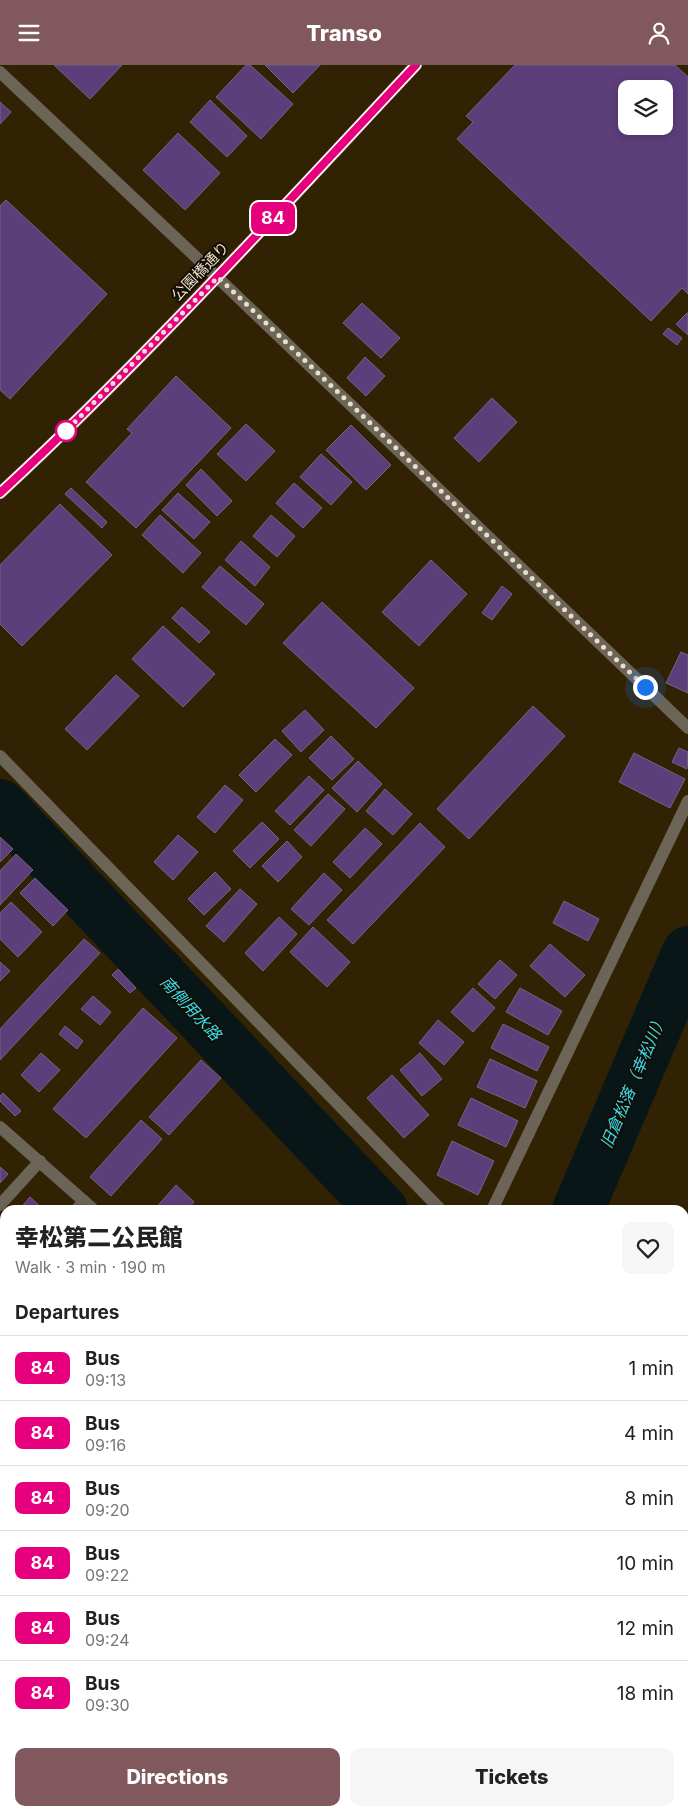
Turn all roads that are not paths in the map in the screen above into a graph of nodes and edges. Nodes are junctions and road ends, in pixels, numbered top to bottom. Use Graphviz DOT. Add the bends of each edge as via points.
graph roads {
  1 [pos="416,65"];
  2 [pos="0,72"];
  3 [pos="218,277"];
  4 [pos="0,493"];
  5 [pos="688,728"];
  6 [pos="0,756"];
  7 [pos="688,801"];
  8 [pos="0,1127"];
  9 [pos="40,1161"];
  10 [pos="0,1205"];
  11 [pos="80,1205"];
  12 [pos="436,1205"];
  13 [pos="494,1205"];
  1 -- 3 [label="main road, 公園橋通り"];
  2 -- 3 [label="street"];
  3 -- 4 [label="main road, 公園橋通り" via="96,402"];
  3 -- 5 [label="street"];
  6 -- 12 [label="street"];
  7 -- 13 [label="street"];
  8 -- 9 [label="street"];
  9 -- 10 [label="street"];
  9 -- 11 [label="street"];
}
